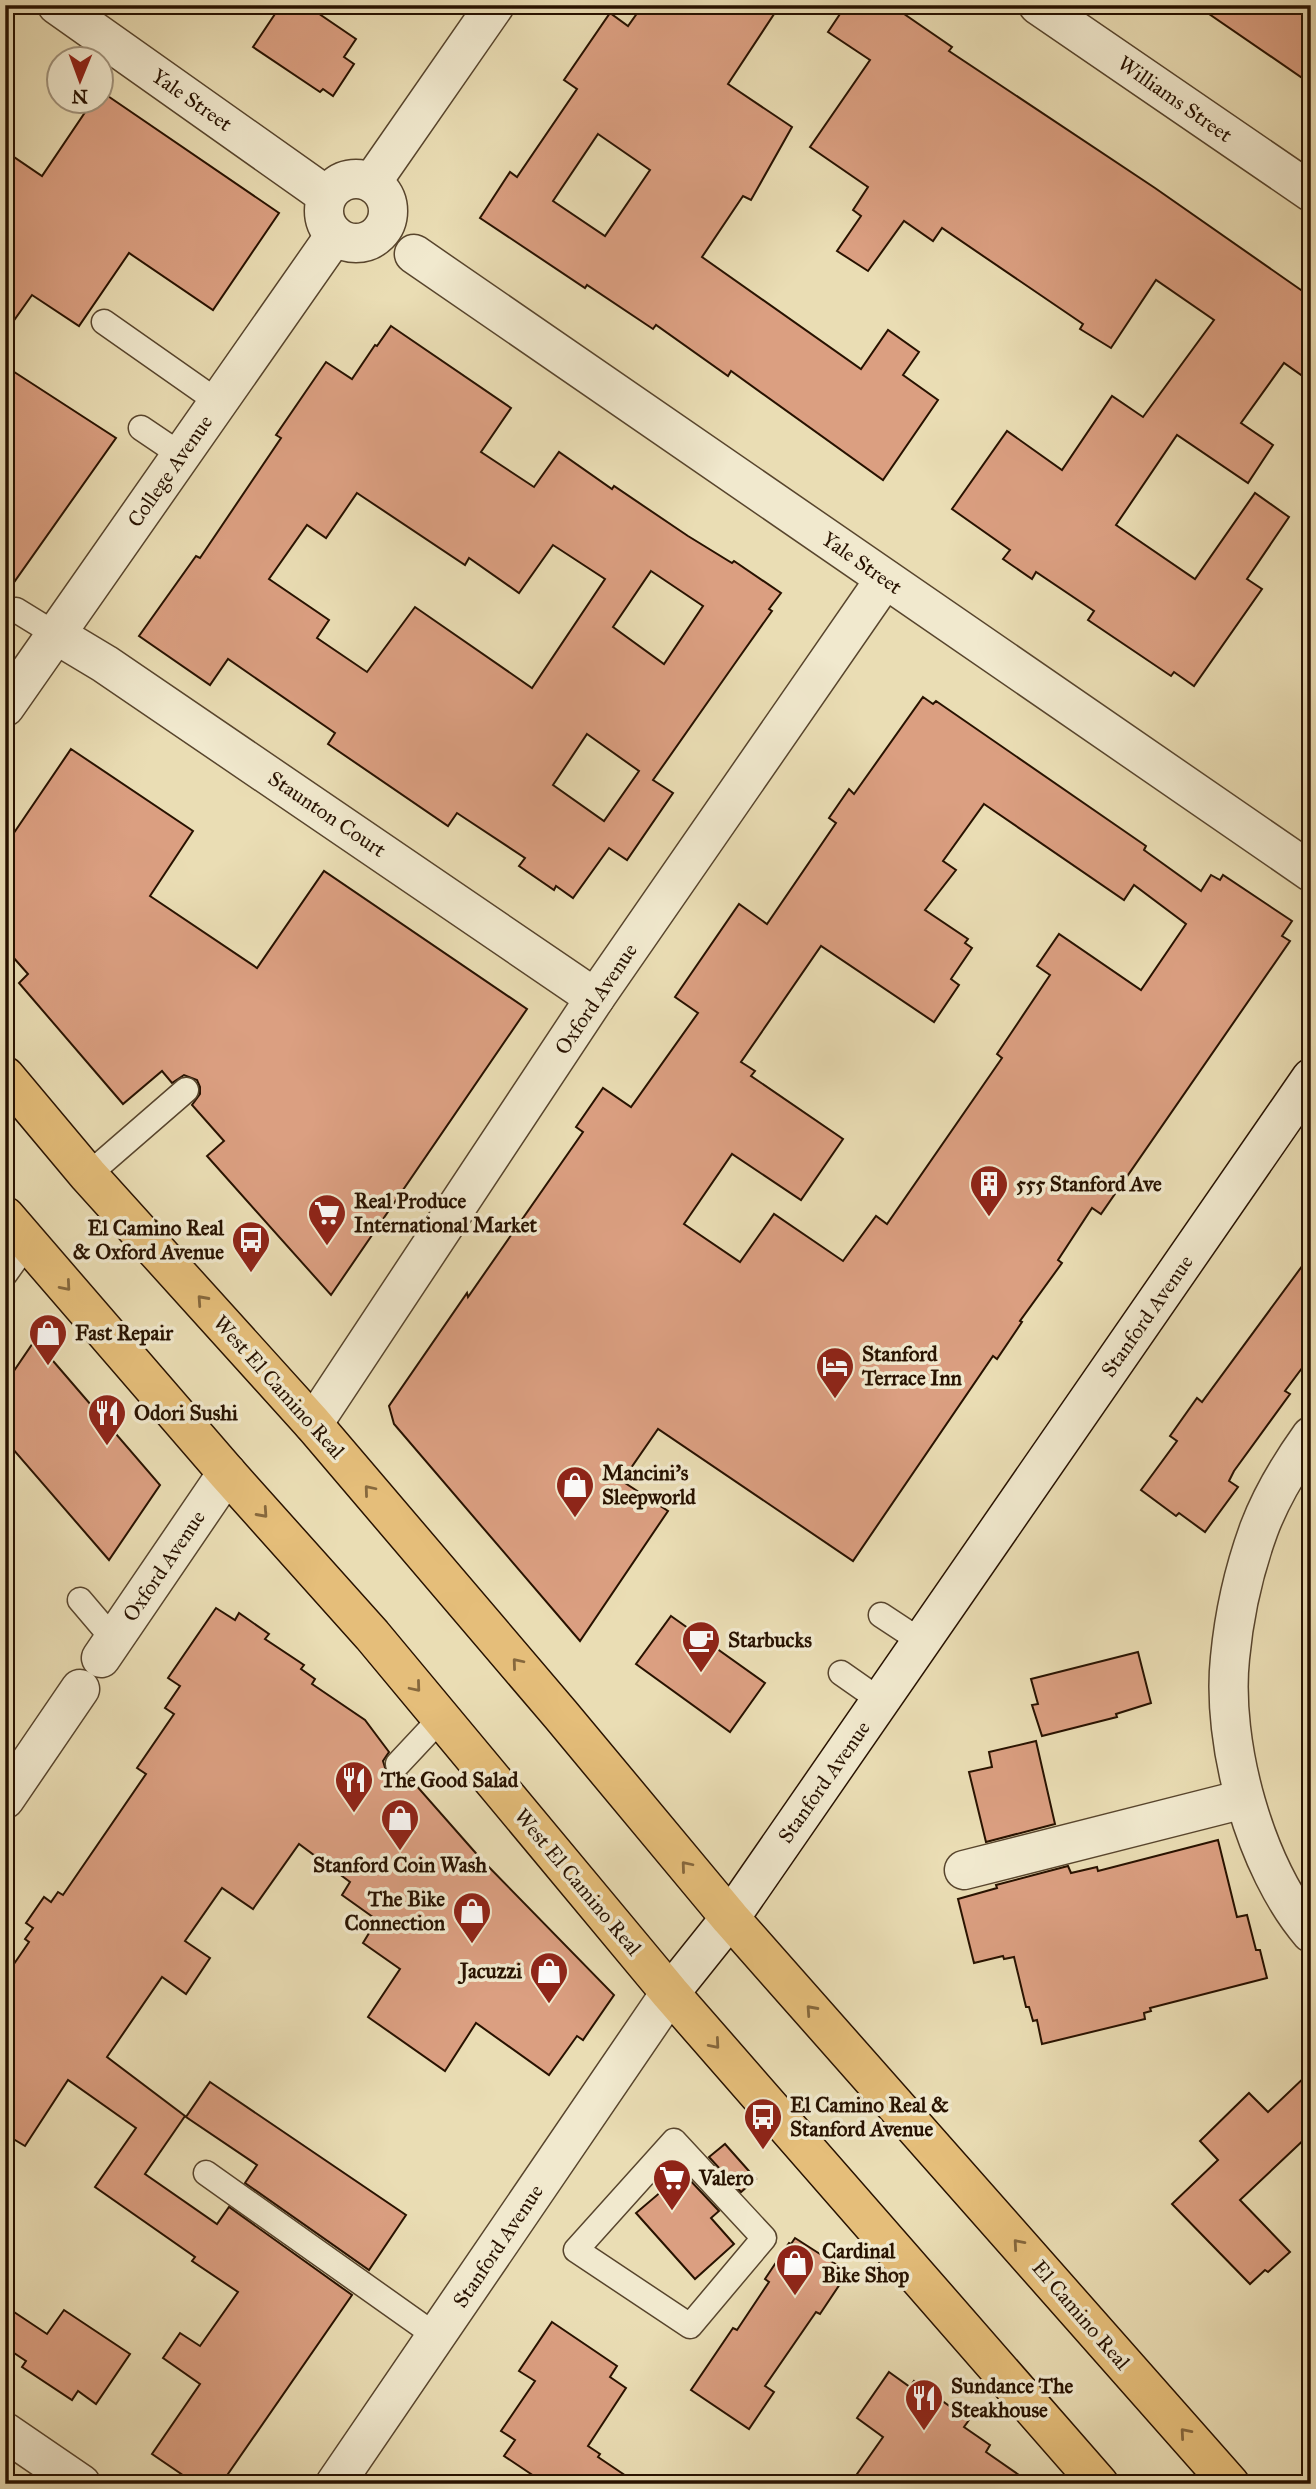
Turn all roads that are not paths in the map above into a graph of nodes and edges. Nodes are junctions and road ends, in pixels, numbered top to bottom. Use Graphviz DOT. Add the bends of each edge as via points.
graph roads {
  1 [pos="57,5"];
  2 [pos="495,5"];
  3 [pos="1038,5"];
  4 [pos="372,182"];
  5 [pos="1311,192"];
  6 [pos="327,196"];
  7 [pos="335,235"];
  8 [pos="414,254"];
  9 [pos="104,322"];
  10 [pos="218,402"];
  11 [pos="141,428"];
  12 [pos="181,456"];
  13 [pos="885,579"];
  14 [pos="16,610"];
  15 [pos="55,634"];
  16 [pos="5,707"];
  17 [pos="1311,872"];
  18 [pos="595,998"];
  19 [pos="5,1076"];
  20 [pos="1311,1078"];
  21 [pos="186,1090"];
  22 [pos="88,1175"];
  23 [pos="17,1229"];
  24 [pos="5,1274"];
  25 [pos="313,1424"];
  26 [pos="1311,1436"];
  27 [pos="227,1473"];
  28 [pos="80,1600"];
  29 [pos="881,1615"];
  30 [pos="922,1642"];
  31 [pos="108,1649"];
  32 [pos="841,1673"];
  33 [pos="80,1689"];
  34 [pos="881,1700"];
  35 [pos="442,1717"];
  36 [pos="398,1764"];
  37 [pos="5,1798"];
  38 [pos="1244,1799"];
  39 [pos="964,1870"];
  40 [pos="730,1918"];
  41 [pos="1311,1933"];
  42 [pos="670,1993"];
  43 [pos="932,2147"];
  44 [pos="206,2173"];
  45 [pos="690,2326"];
  46 [pos="436,2336"];
  47 [pos="5,2432"];
  48 [pos="81,2484"];
  49 [pos="335,2484"];
  50 [pos="1099,2484"];
  51 [pos="1230,2484"];
  1 -- 6 [label="street, Yale Street"];
  2 -- 4 [label="street"];
  3 -- 5 [label="street, Williams Street"];
  4 -- 6 [label="street" via="352,178"];
  4 -- 7 [label="street" via="387,198 388,220 383,230 365,242 344,241"];
  6 -- 7 [label="street" via="324,217"];
  7 -- 10 [label="street, College Avenue"];
  8 -- 13 [label="street, Yale Street"];
  9 -- 10 [label="lane"];
  10 -- 12 [label="street, College Avenue"];
  11 -- 12 [label="lane"];
  12 -- 15 [label="street, College Avenue"];
  13 -- 17 [label="street, Yale Street"];
  13 -- 18 [label="street, Oxford Avenue"];
  14 -- 15 [label="lane"];
  15 -- 16 [label="street, College Avenue"];
  15 -- 18 [label="street, Staunton Court" via="106,664"];
  18 -- 25 [label="street, Oxford Avenue"];
  19 -- 22 [label="main road, West El Camino Real"];
  20 -- 30 [label="street, Stanford Avenue"];
  21 -- 22 [label="lane"];
  25 -- 22 [label="main road, West El Camino Real, one-way"];
  23 -- 24 [label="lane"];
  23 -- 27 [label="main road, West El Camino Real, one-way"];
  40 -- 25 [label="main road, West El Camino Real, one-way"];
  26 -- 38 [label="street" via="1260,1527 1240,1592 1229,1660 1231,1728"];
  27 -- 31 [label="street, Oxford Avenue"];
  27 -- 35 [label="main road, West El Camino Real, one-way"];
  28 -- 31 [label="lane"];
  29 -- 30 [label="lane"];
  30 -- 34 [label="street, Stanford Avenue"];
  32 -- 34 [label="lane"];
  33 -- 37 [label="street"];
  34 -- 40 [label="street, Stanford Avenue"];
  35 -- 36 [label="lane"];
  35 -- 42 [label="main road, West El Camino Real"];
  38 -- 39 [label="street"];
  38 -- 41 [label="street" via="1264,1857 1298,1919"];
  40 -- 42 [label="street, Stanford Avenue"];
  43 -- 40 [label="main road, West El Camino Real, one-way"];
  42 -- 46 [label="street, Stanford Avenue"];
  42 -- 50 [label="main road, West El Camino Real, one-way"];
  51 -- 43 [label="main road, El Camino Real, one-way"];
  44 -- 46 [label="lane"];
  45 -- 45 [label="lane" via="764,2238 674,2141 576,2250"];
  46 -- 49 [label="street, Stanford Avenue"];
  47 -- 48 [label="street"];
}
